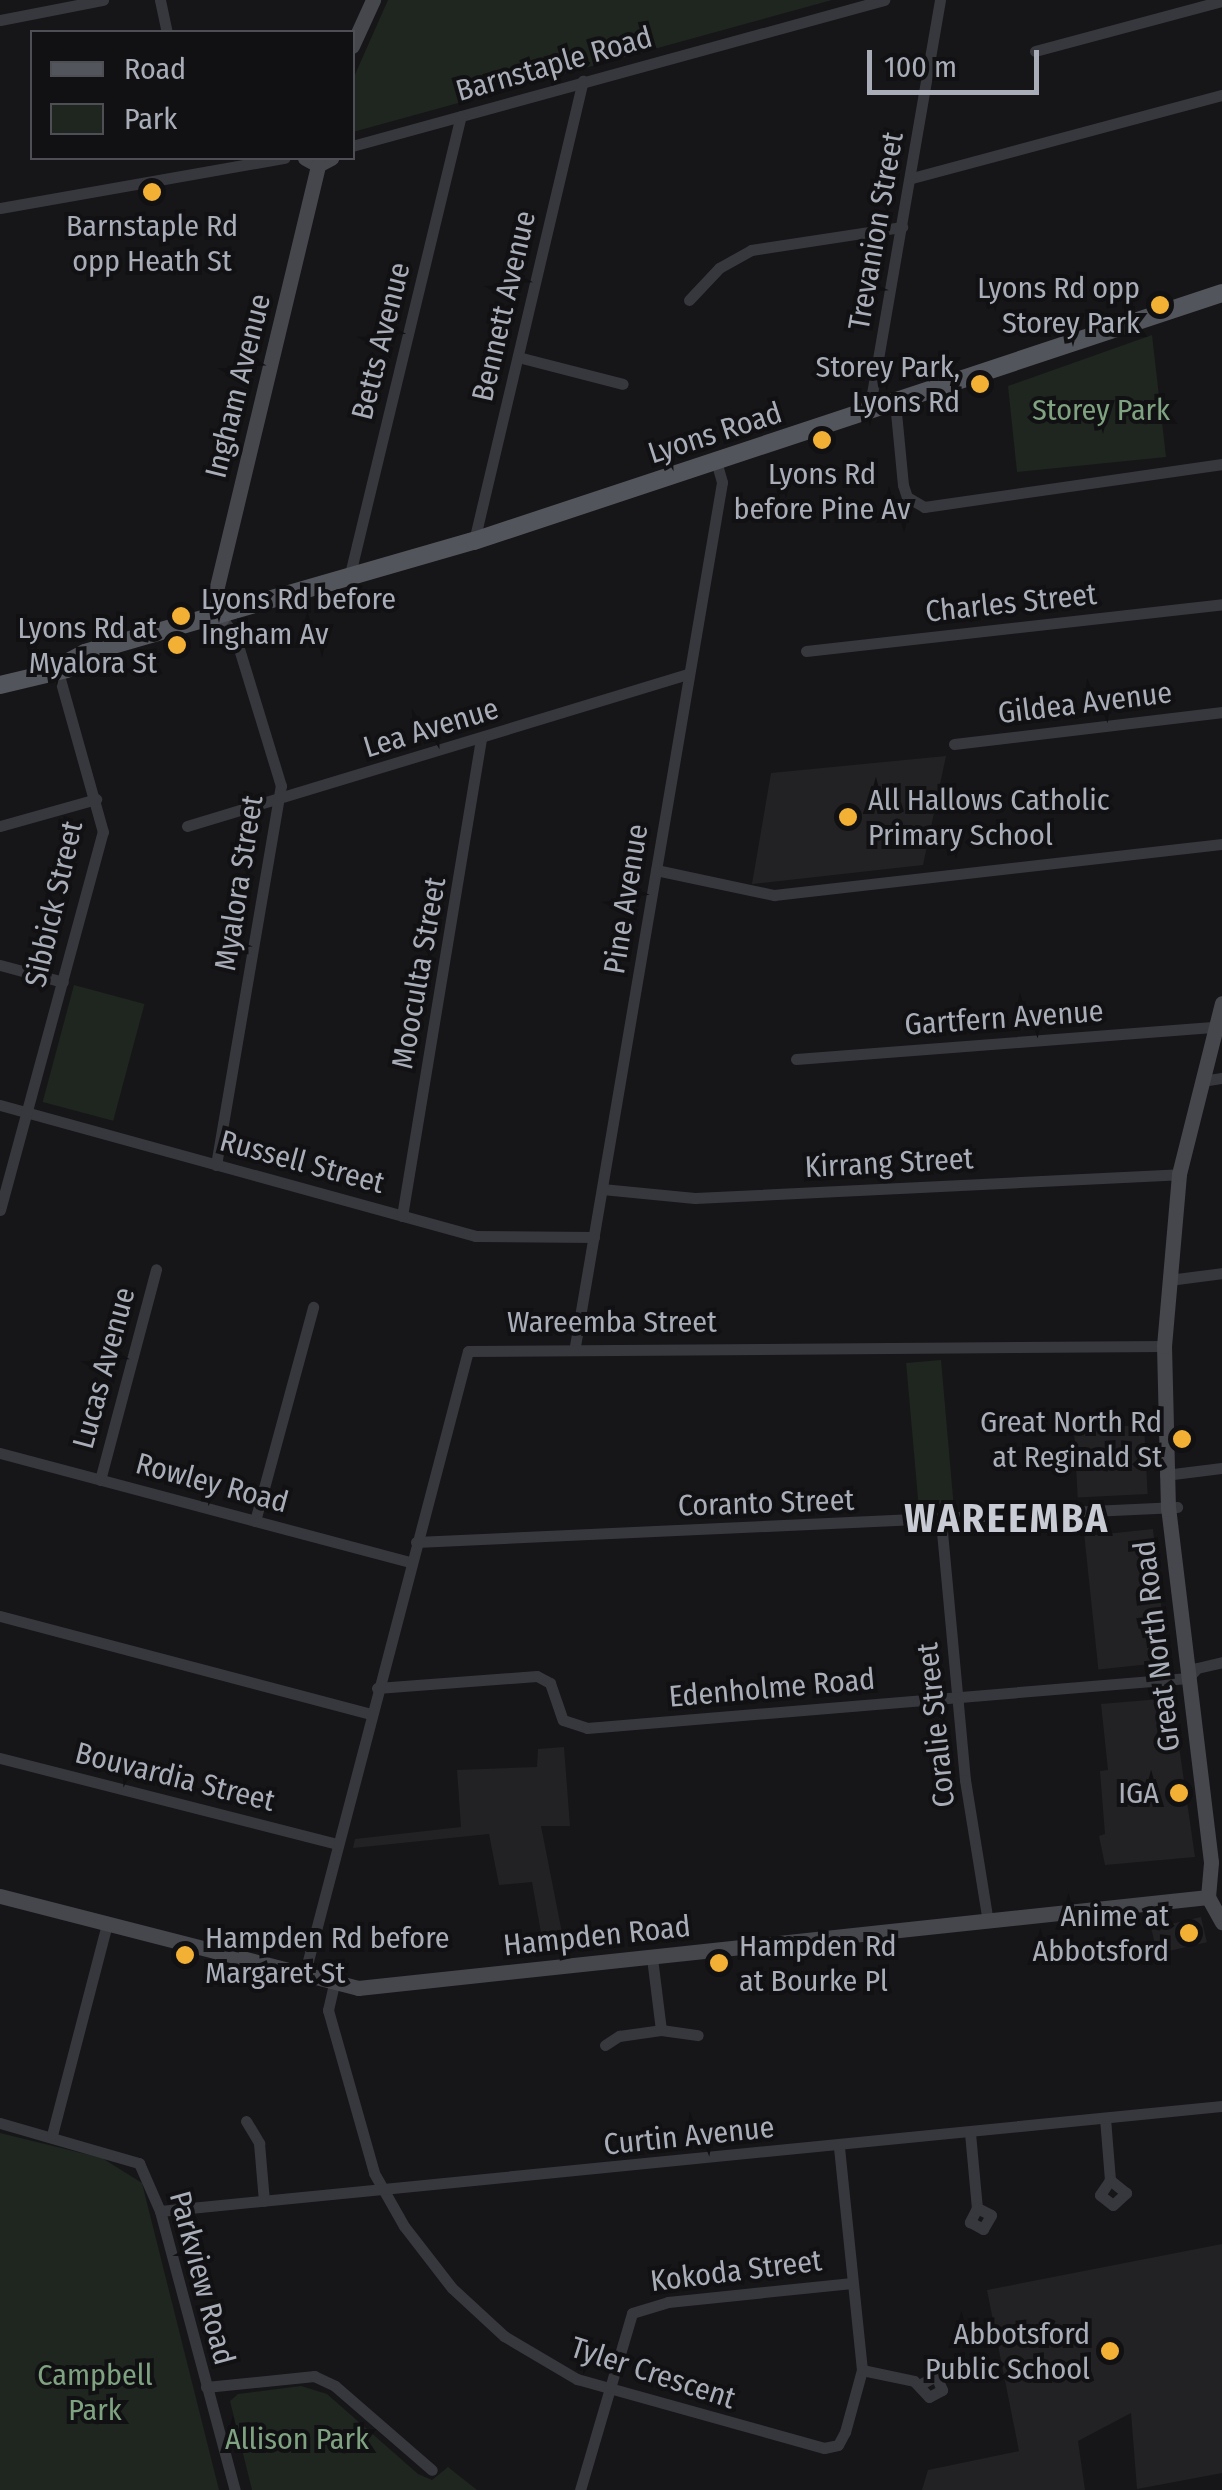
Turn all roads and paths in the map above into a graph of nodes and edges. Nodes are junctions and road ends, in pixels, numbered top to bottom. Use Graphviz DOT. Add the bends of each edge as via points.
graph roads {
  1 [pos="103,0"];
  2 [pos="160,0"];
  3 [pos="373,0"];
  4 [pos="884,0"];
  5 [pos="940,0"];
  6 [pos="1222,0"];
  7 [pos="0,20"];
  8 [pos="167,30"];
  9 [pos="355,39"];
  10 [pos="1034,51"];
  11 [pos="583,81"];
  12 [pos="1222,95"];
  13 [pos="461,116"];
  14 [pos="355,145"];
  15 [pos="192,160"];
  16 [pos="274,160"];
  17 [pos="318,160"];
  18 [pos="195,173"];
  19 [pos="912,178"];
  20 [pos="0,208"];
  21 [pos="902,227"];
  22 [pos="1222,293"];
  23 [pos="689,300"];
  24 [pos="518,358"];
  25 [pos="623,384"];
  26 [pos="895,402"];
  27 [pos="870,411"];
  28 [pos="716,462"];
  29 [pos="1222,464"];
  30 [pos="474,541"];
  31 [pos="349,578"];
  32 [pos="1222,604"];
  33 [pos="222,618"];
  34 [pos="806,651"];
  35 [pos="58,668"];
  36 [pos="688,674"];
  37 [pos="0,685"];
  38 [pos="1222,712"];
  39 [pos="482,739"];
  40 [pos="954,744"];
  41 [pos="96,799"];
  42 [pos="280,800"];
  43 [pos="0,826"];
  44 [pos="187,826"];
  45 [pos="1222,844"];
  46 [pos="656,870"];
  47 [pos="0,965"];
  48 [pos="63,982"];
  49 [pos="1222,1002"];
  50 [pos="1216,1027"];
  51 [pos="796,1059"];
  52 [pos="1222,1078"];
  53 [pos="1202,1081"];
  54 [pos="0,1106"];
  55 [pos="26,1112"];
  56 [pos="216,1165"];
  57 [pos="1179,1174"];
  58 [pos="602,1189"];
  59 [pos="0,1210"];
  60 [pos="402,1216"];
  61 [pos="594,1237"];
  62 [pos="156,1269"];
  63 [pos="1222,1273"];
  64 [pos="1168,1280"];
  65 [pos="313,1307"];
  66 [pos="576,1346"];
  67 [pos="1164,1346"];
  68 [pos="0,1454"];
  69 [pos="1222,1468"];
  70 [pos="1170,1474"];
  71 [pos="100,1480"];
  72 [pos="1172,1508"];
  73 [pos="256,1520"];
  74 [pos="941,1521"];
  75 [pos="416,1542"];
  76 [pos="411,1562"];
  77 [pos="0,1616"];
  78 [pos="1222,1662"];
  79 [pos="1192,1673"];
  80 [pos="377,1688"];
  81 [pos="957,1698"];
  82 [pos="370,1714"];
  83 [pos="0,1758"];
  84 [pos="337,1844"];
  85 [pos="1222,1862"];
  86 [pos="0,1896"];
  87 [pos="1215,1896"];
  88 [pos="988,1922"];
  89 [pos="1222,1922"];
  90 [pos="108,1924"];
  91 [pos="652,1958"];
  92 [pos="304,1976"];
  93 [pos="334,1984"];
  94 [pos="661,2030"];
  95 [pos="698,2036"];
  96 [pos="605,2045"];
  97 [pos="1222,2106"];
  98 [pos="1104,2118"];
  99 [pos="246,2121"];
  100 [pos="0,2123"];
  101 [pos="970,2133"];
  102 [pos="52,2135"];
  103 [pos="839,2147"];
  104 [pos="1110,2180"];
  105 [pos="382,2193"];
  106 [pos="264,2201"];
  107 [pos="977,2208"];
  108 [pos="160,2211"];
  109 [pos="852,2283"];
  110 [pos="862,2370"];
  111 [pos="921,2384"];
  112 [pos="206,2387"];
  113 [pos="607,2389"];
  114 [pos="432,2470"];
  115 [pos="235,2490"];
  116 [pos="580,2490"];
  1 -- 7 [label="street"];
  2 -- 8 [label="street"];
  3 -- 9 [label="main road"];
  4 -- 11 [label="street, Barnstaple Road"];
  5 -- 19 [label="street, Trevanion Street"];
  6 -- 10 [label="street"];
  11 -- 13 [label="street, Barnstaple Road"];
  11 -- 24 [label="street, Bennett Avenue"];
  12 -- 19 [label="street"];
  13 -- 14 [label="street, Barnstaple Road"];
  13 -- 31 [label="street, Betts Avenue"];
  15 -- 18 [label="street"];
  16 -- 18 [label="street"];
  17 -- 33 [label="main road, Ingham Avenue" via="214,600"];
  18 -- 20 [label="street"];
  19 -- 21 [label="street, Trevanion Street"];
  21 -- 23 [label="street" via="751,250 719,268"];
  21 -- 27 [label="street, Trevanion Street"];
  22 -- 26 [label="main road, Lyons Road"];
  24 -- 25 [label="street"];
  24 -- 30 [label="street, Bennett Avenue"];
  26 -- 27 [label="main road, Lyons Road"];
  26 -- 29 [label="street" via="903,485 907,497 924,507"];
  27 -- 28 [label="main road, Lyons Road"];
  28 -- 30 [label="main road, Lyons Road"];
  28 -- 36 [label="street, Pine Avenue" via="722,482"];
  30 -- 31 [label="main road, Lyons Road"];
  31 -- 33 [label="main road, Lyons Road"];
  32 -- 34 [label="street, Charles Street"];
  33 -- 35 [label="main road, Lyons Road" via="85,653"];
  33 -- 42 [label="street, Myalora Street" via="234,636 275,763"];
  35 -- 37 [label="main road, Lyons Road"];
  35 -- 41 [label="street, Sibbick Street"];
  36 -- 39 [label="street, Lea Avenue"];
  36 -- 46 [label="street, Pine Avenue"];
  38 -- 40 [label="street, Gildea Avenue"];
  39 -- 42 [label="street, Lea Avenue"];
  39 -- 60 [label="street, Mooculta Street"];
  41 -- 43 [label="street"];
  41 -- 48 [label="street, Sibbick Street" via="103,832"];
  42 -- 44 [label="street, Lea Avenue"];
  42 -- 56 [label="street, Myalora Street"];
  45 -- 46 [label="street" via="774,895"];
  46 -- 58 [label="street, Pine Avenue"];
  47 -- 48 [label="street"];
  48 -- 55 [label="street, Sibbick Street"];
  49 -- 50 [label="main road, Great North Road"];
  50 -- 51 [label="street, Gartfern Avenue"];
  50 -- 53 [label="main road, Great North Road"];
  52 -- 53 [label="street"];
  53 -- 57 [label="main road, Great North Road"];
  54 -- 55 [label="street, Russell Street"];
  55 -- 56 [label="street, Russell Street"];
  55 -- 59 [label="street, Sibbick Street"];
  56 -- 60 [label="street, Russell Street"];
  57 -- 58 [label="street, Kirrang Street" via="695,1198"];
  57 -- 64 [label="main road, Great North Road"];
  58 -- 61 [label="street, Pine Avenue"];
  60 -- 61 [label="street, Russell Street" via="487,1238"];
  61 -- 66 [label="street, Pine Avenue"];
  62 -- 71 [label="street, Lucas Avenue"];
  63 -- 64 [label="street"];
  64 -- 67 [label="main road, Great North Road"];
  65 -- 73 [label="street"];
  66 -- 67 [label="street, Wareemba Street"];
  66 -- 75 [label="street, Wareemba Street" via="468,1350"];
  67 -- 70 [label="main road, Great North Road"];
  68 -- 71 [label="street, Rowley Road"];
  69 -- 70 [label="street"];
  70 -- 72 [label="main road, Great North Road"];
  71 -- 73 [label="street, Rowley Road"];
  72 -- 74 [label="street, Coranto Street"];
  72 -- 79 [label="main road, Great North Road"];
  73 -- 76 [label="street, Rowley Road"];
  74 -- 75 [label="street, Coranto Street"];
  74 -- 81 [label="street, Coralie Street"];
  75 -- 76 [label="street, Wareemba Street"];
  76 -- 80 [label="street, Wareemba Street"];
  77 -- 82 [label="street"];
  78 -- 79 [label="street, Edenholme Road"];
  79 -- 81 [label="street, Edenholme Road"];
  79 -- 85 [label="main road, Great North Road"];
  79 -- 87 [label="main road, Great North Road"];
  80 -- 81 [label="street, Edenholme Road" via="543,1677 563,1720 587,1728"];
  80 -- 82 [label="street, Wareemba Street"];
  81 -- 88 [label="street, Coralie Street"];
  82 -- 84 [label="street, Wareemba Street"];
  83 -- 84 [label="street, Bouvardia Street"];
  84 -- 92 [label="street, Wareemba Street"];
  86 -- 90 [label="main road, Hampden Road"];
  87 -- 88 [label="main road, Hampden Road"];
  87 -- 89 [label="main road, Great North Road"];
  88 -- 91 [label="main road, Hampden Road"];
  90 -- 92 [label="main road, Hampden Road"];
  90 -- 102 [label="street"];
  91 -- 93 [label="main road, Hampden Road" via="358,1988"];
  91 -- 94 [label="street"];
  92 -- 93 [label="main road, Hampden Road"];
  93 -- 105 [label="street, Tyler Crescent" via="328,2010"];
  94 -- 95 [label="street"];
  94 -- 96 [label="street"];
  97 -- 98 [label="street, Curtin Avenue"];
  98 -- 101 [label="street, Curtin Avenue"];
  98 -- 104 [label="street"];
  99 -- 106 [label="street" via="259,2143"];
  100 -- 102 [label="street, Parkview Road"];
  101 -- 103 [label="street, Curtin Avenue"];
  101 -- 107 [label="street"];
  102 -- 108 [label="street, Parkview Road" via="138,2163"];
  103 -- 105 [label="street, Curtin Avenue"];
  103 -- 109 [label="street, Tyler Crescent"];
  105 -- 106 [label="street, Curtin Avenue"];
  105 -- 113 [label="street, Tyler Crescent" via="452,2288 504,2336 553,2368"];
  106 -- 108 [label="street, Curtin Avenue"];
  108 -- 112 [label="street, Parkview Road"];
  109 -- 110 [label="street, Tyler Crescent"];
  109 -- 113 [label="street, Kokoda Street" via="644,2306 625,2322"];
  110 -- 111 [label="street"];
  110 -- 113 [label="street, Tyler Crescent" via="845,2432 838,2445 824,2448"];
  112 -- 114 [label="street" via="314,2376 336,2386"];
  112 -- 115 [label="street, Parkview Road"];
  113 -- 116 [label="street, Kokoda Street"];
}
